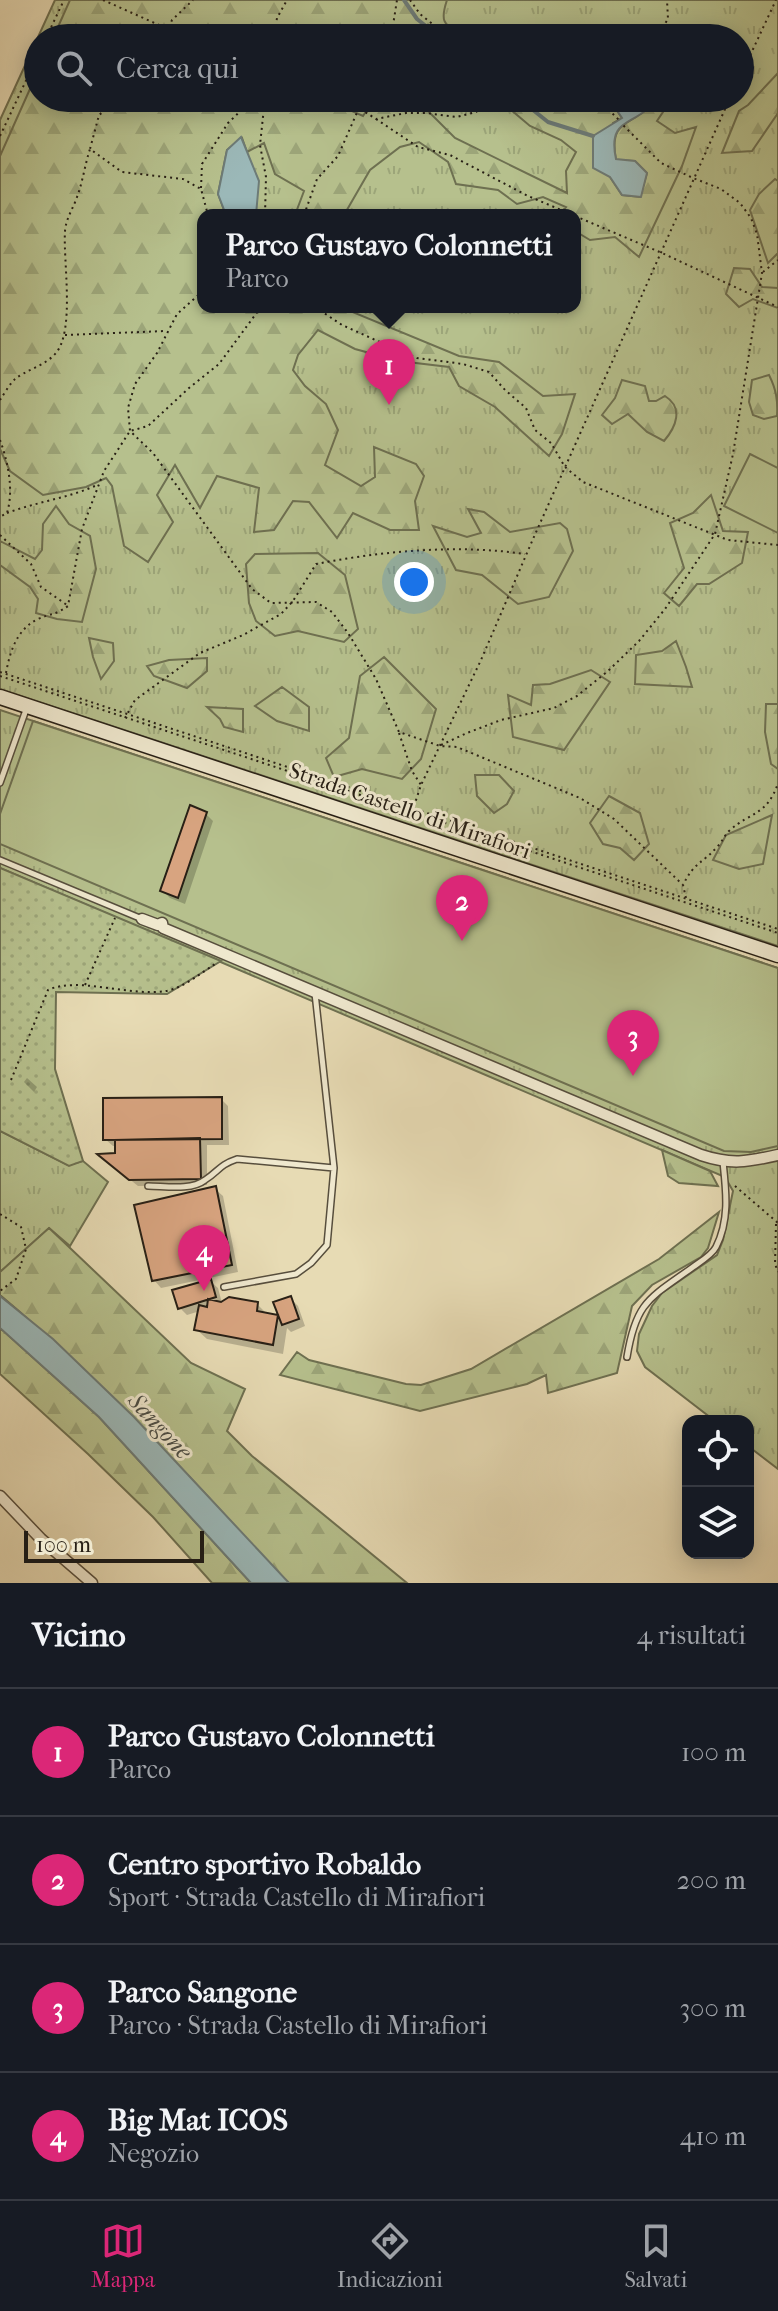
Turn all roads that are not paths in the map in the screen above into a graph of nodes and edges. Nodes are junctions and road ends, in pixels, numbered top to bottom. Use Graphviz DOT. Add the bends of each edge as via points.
graph roads {
  1 [pos="1,691"];
  2 [pos="27,706"];
  3 [pos="0,783"];
  4 [pos="0,860"];
  5 [pos="142,919"];
  6 [pos="778,955"];
  7 [pos="315,992"];
  8 [pos="778,1155"];
  9 [pos="723,1162"];
  10 [pos="334,1168"];
  11 [pos="148,1186"];
  12 [pos="224,1287"];
  13 [pos="627,1357"];
  14 [pos="0,1496"];
  15 [pos="92,1583"];
  1 -- 2 [label="street, Strada Castello di Mirafiori"];
  2 -- 3 [label="lane"];
  2 -- 6 [label="street, Strada Castello di Mirafiori"];
  4 -- 5 [label="lane"];
  5 -- 7 [label="street"];
  7 -- 9 [label="street"];
  7 -- 10 [label="lane"];
  8 -- 9 [label="street"];
  9 -- 13 [label="lane" via="728,1196 715,1250 639,1311"];
  10 -- 11 [label="lane" via="237,1159 192,1186"];
  10 -- 12 [label="lane" via="327,1245 311,1263 296,1274"];
  14 -- 15 [label="street"];
}
